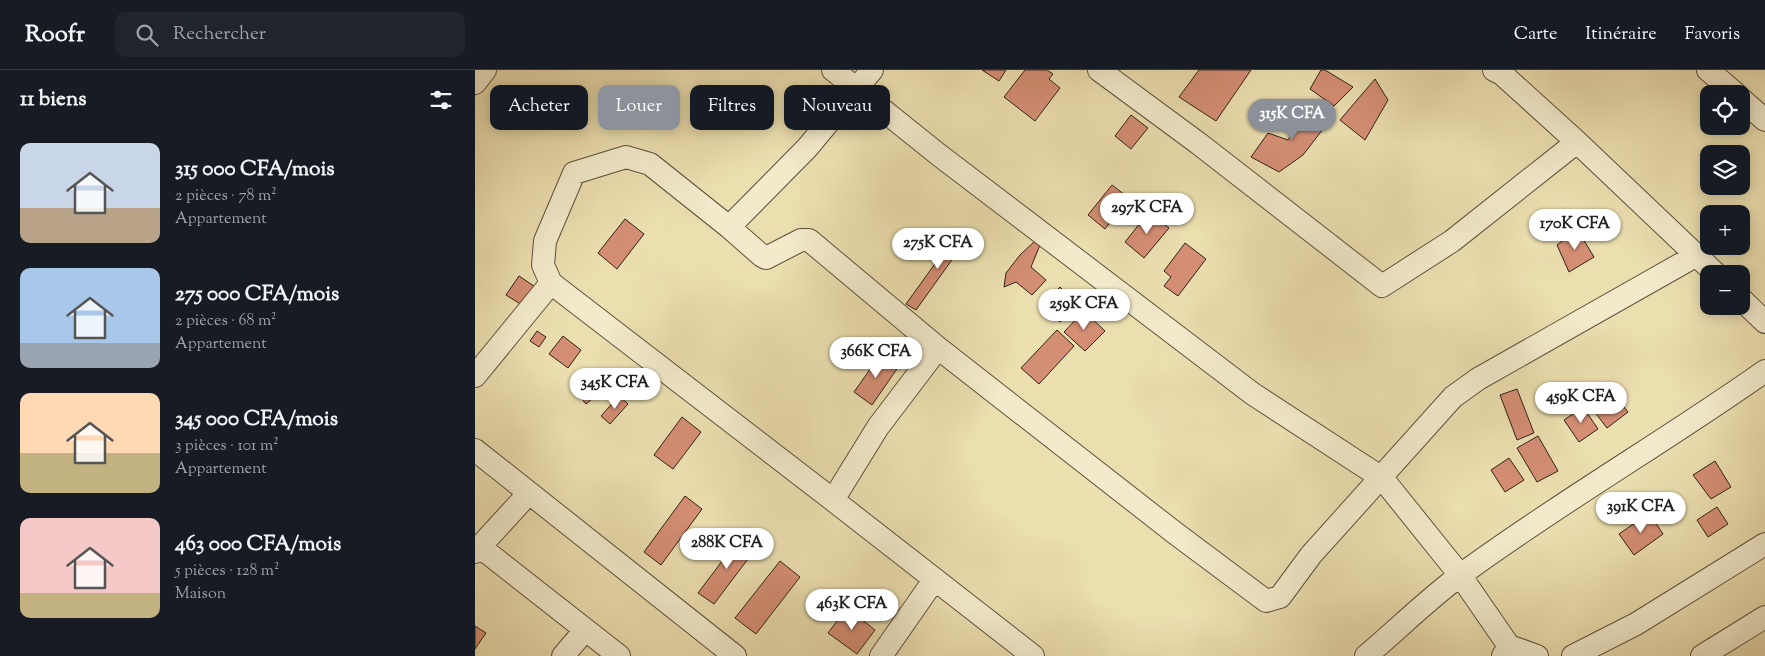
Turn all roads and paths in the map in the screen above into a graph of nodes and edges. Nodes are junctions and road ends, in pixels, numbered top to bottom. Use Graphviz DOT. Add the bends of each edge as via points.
graph roads {
  1 [pos="485,70"];
  2 [pos="833,70"];
  3 [pos="872,70"];
  4 [pos="1099,70"];
  5 [pos="1708,70"];
  6 [pos="1498,71"];
  7 [pos="475,83"];
  8 [pos="852,85"];
  9 [pos="860,85"];
  10 [pos="1726,85"];
  11 [pos="1750,106"];
  12 [pos="890,115"];
  13 [pos="1765,120"];
  14 [pos="822,130"];
  15 [pos="1577,142"];
  16 [pos="729,227"];
  17 [pos="1697,254"];
  18 [pos="1707,265"];
  19 [pos="551,283"];
  20 [pos="1750,308"];
  21 [pos="1765,322"];
  22 [pos="938,348"];
  23 [pos="1765,371"];
  24 [pos="475,376"];
  25 [pos="475,450"];
  26 [pos="1381,478"];
  27 [pos="529,493"];
  28 [pos="833,500"];
  29 [pos="1765,544"];
  30 [pos="477,550"];
  31 [pos="1460,575"];
  32 [pos="934,580"];
  33 [pos="1765,617"];
  34 [pos="585,630"];
  35 [pos="1506,651"];
  36 [pos="563,656"];
  37 [pos="619,656"];
  38 [pos="735,656"];
  39 [pos="881,656"];
  40 [pos="1033,656"];
  41 [pos="1366,656"];
  42 [pos="1537,656"];
  43 [pos="1573,656"];
  44 [pos="1702,656"];
  1 -- 7 [label="street"];
  2 -- 8 [label="street"];
  3 -- 9 [label="street"];
  4 -- 15 [label="street" via="1381,286 1452,241"];
  5 -- 10 [label="street"];
  6 -- 15 [label="street"];
  11 -- 13 [label="street"];
  12 -- 26 [label="street" via="1253,394"];
  14 -- 16 [label="street"];
  15 -- 17 [label="street"];
  16 -- 19 [label="street" via="650,164 626,157 573,174 545,240 543,265"];
  16 -- 22 [label="street" via="766,258 801,240 809,240"];
  17 -- 18 [label="street"];
  17 -- 26 [label="street" via="1464,388"];
  19 -- 24 [label="street"];
  19 -- 28 [label="street"];
  20 -- 21 [label="street"];
  22 -- 26 [label="street" via="1175,534 1267,601 1280,597 1311,555"];
  22 -- 28 [label="street" via="878,428"];
  23 -- 31 [label="street"];
  25 -- 27 [label="street"];
  26 -- 31 [label="street"];
  27 -- 30 [label="street"];
  27 -- 38 [label="street"];
  28 -- 32 [label="street"];
  29 -- 43 [label="street" via="1636,624"];
  30 -- 34 [label="street"];
  31 -- 35 [label="street"];
  31 -- 41 [label="street"];
  32 -- 39 [label="street"];
  32 -- 40 [label="street"];
  33 -- 44 [label="street"];
  34 -- 36 [label="street"];
  34 -- 37 [label="street"];
  35 -- 42 [label="street"];
}
